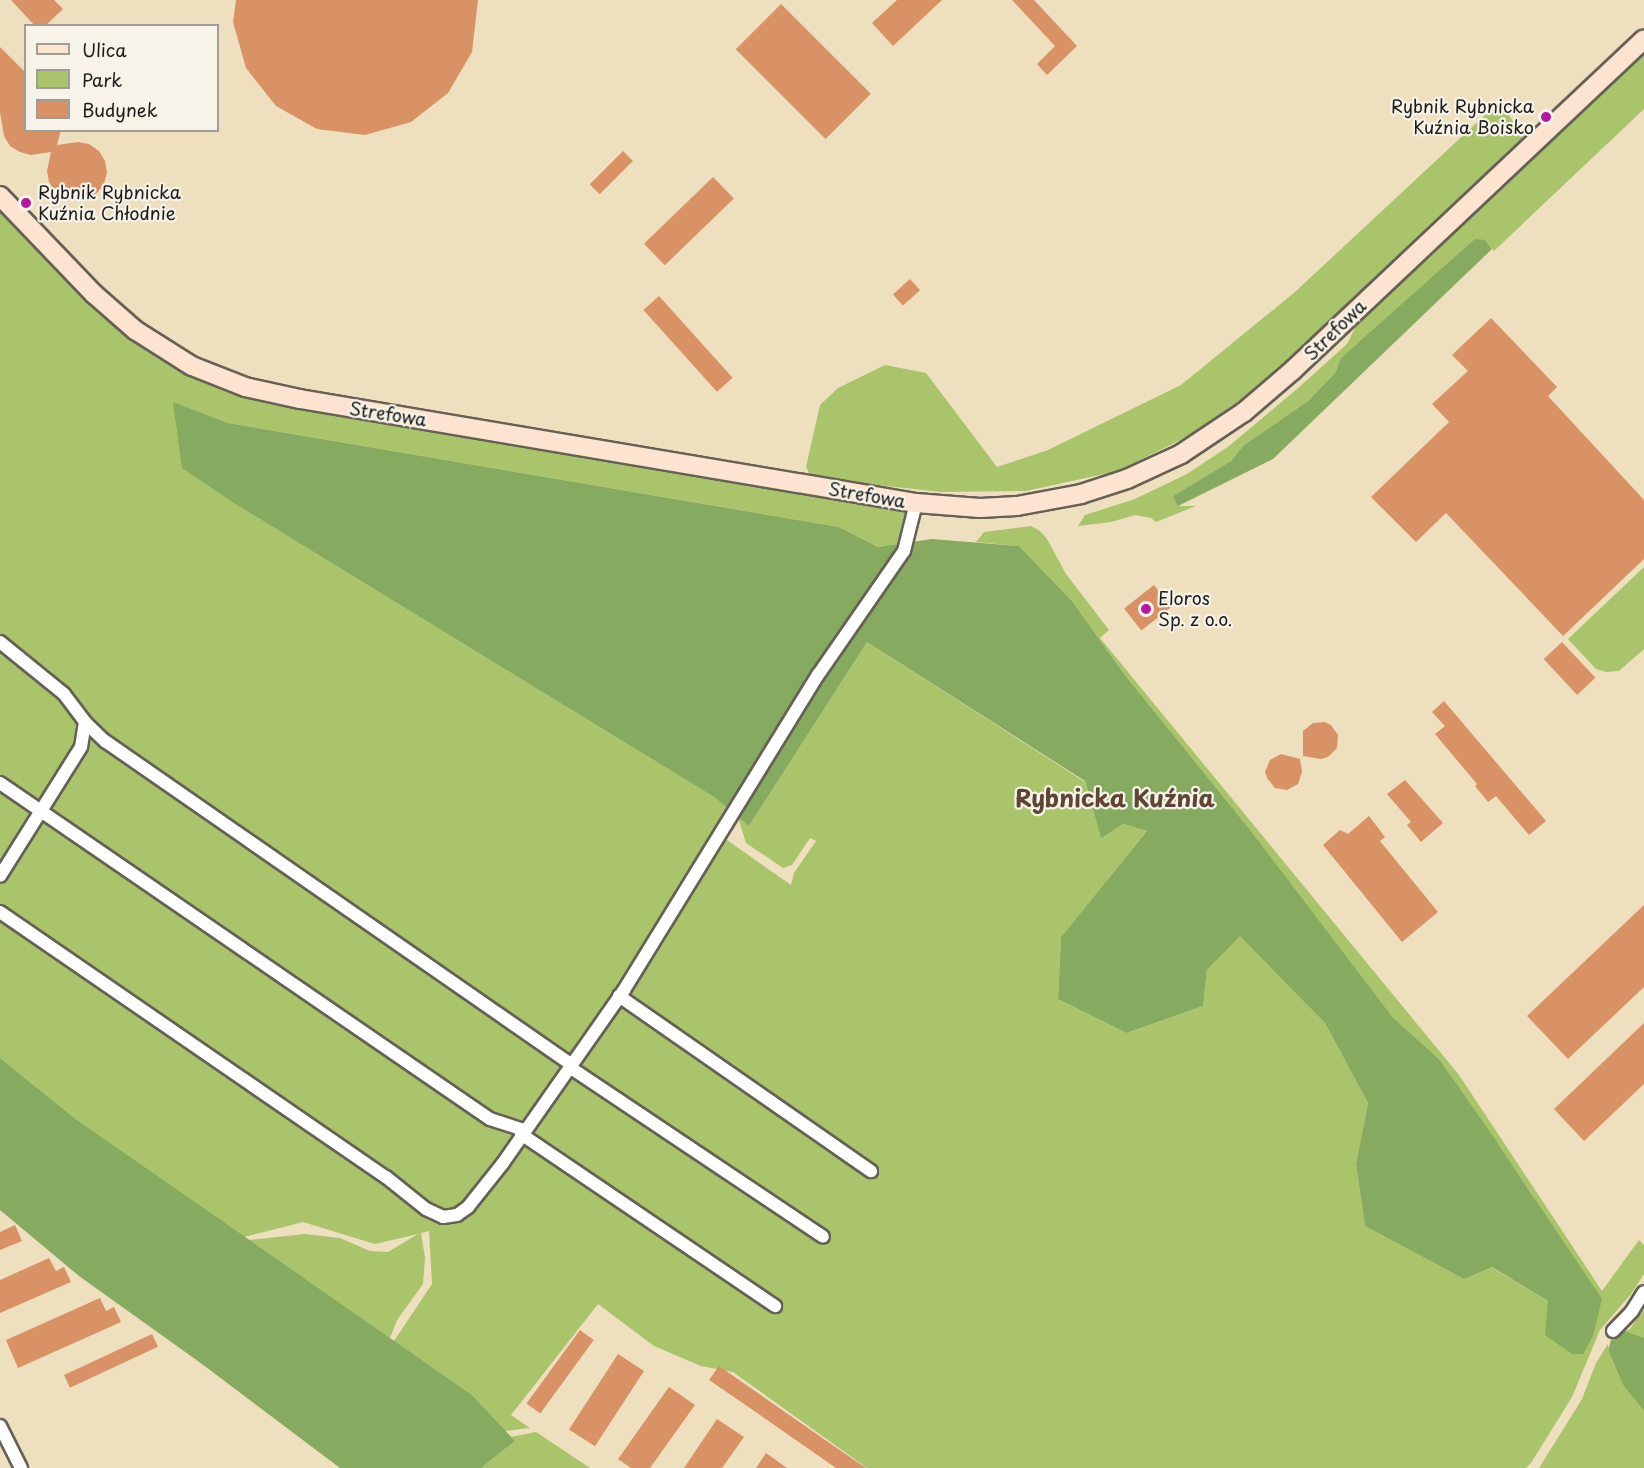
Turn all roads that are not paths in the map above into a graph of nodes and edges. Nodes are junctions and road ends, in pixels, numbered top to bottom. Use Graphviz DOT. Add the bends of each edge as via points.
graph roads {
  1 [pos="1644,39"];
  2 [pos="0,196"];
  3 [pos="916,503"];
  4 [pos="0,642"];
  5 [pos="85,722"];
  6 [pos="0,783"];
  7 [pos="42,811"];
  8 [pos="0,876"];
  9 [pos="0,912"];
  10 [pos="620,996"];
  11 [pos="572,1066"];
  12 [pos="522,1132"];
  13 [pos="871,1172"];
  14 [pos="824,1237"];
  15 [pos="1644,1292"];
  16 [pos="775,1306"];
  17 [pos="1613,1331"];
  18 [pos="0,1426"];
  19 [pos="21,1468"];
  1 -- 3 [label="street, Strefowa" via="1293,370 1245,412 1205,439 1127,479 1053,501 980,508"];
  2 -- 3 [label="street, Strefowa" via="78,278 135,330 192,366 245,387"];
  3 -- 10 [label="street" via="904,551 818,675"];
  4 -- 5 [label="street" via="64,694"];
  5 -- 7 [label="street" via="81,747"];
  5 -- 11 [label="street" via="105,741"];
  6 -- 7 [label="street"];
  7 -- 8 [label="street"];
  7 -- 12 [label="street" via="489,1119"];
  9 -- 12 [label="street" via="442,1217 457,1215 468,1207"];
  10 -- 11 [label="street"];
  10 -- 13 [label="street"];
  11 -- 12 [label="street"];
  11 -- 14 [label="street"];
  12 -- 16 [label="street"];
  15 -- 17 [label="street"];
  18 -- 19 [label="street"];
}
